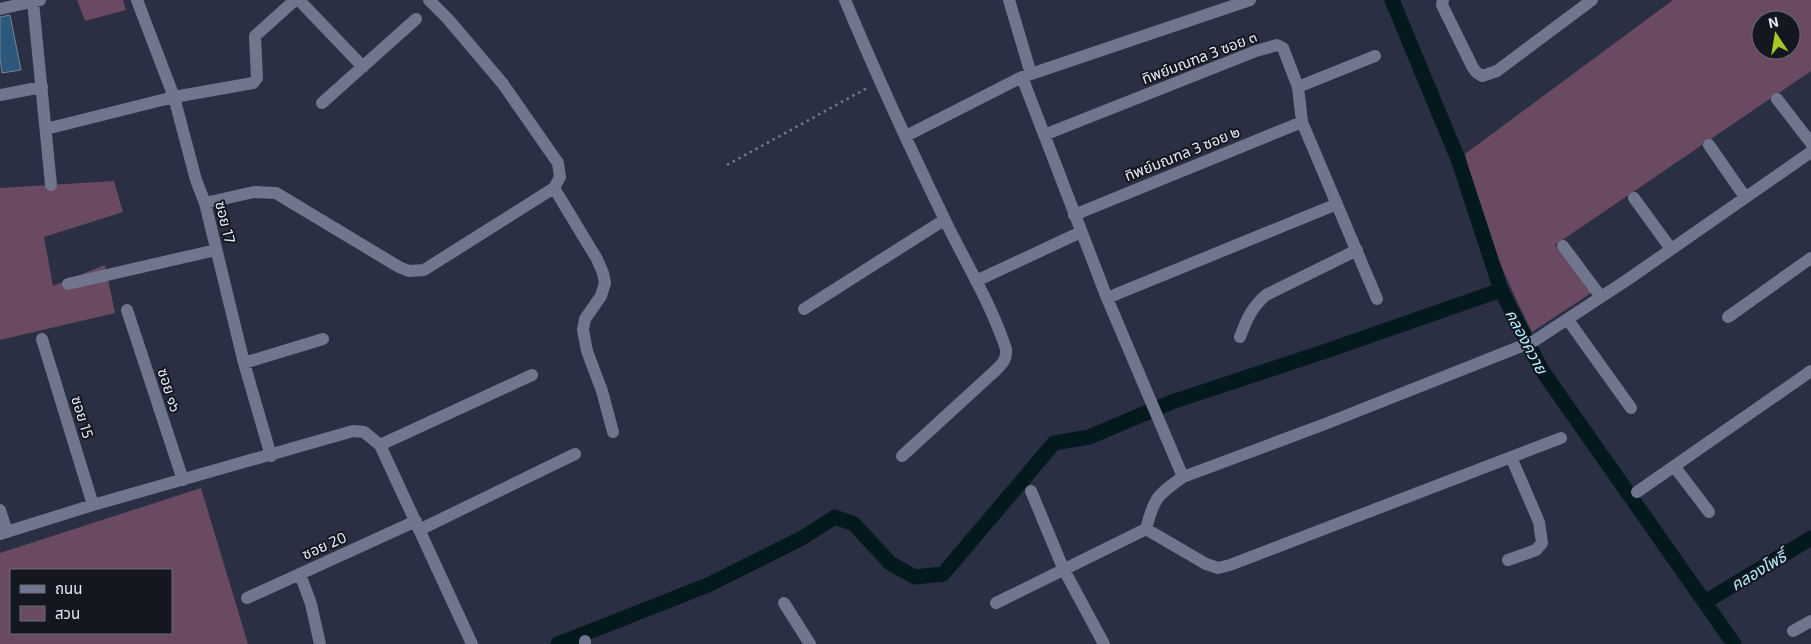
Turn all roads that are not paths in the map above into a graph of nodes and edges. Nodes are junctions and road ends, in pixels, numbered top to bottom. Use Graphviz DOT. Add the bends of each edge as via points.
graph roads {
  1 [pos="137,0"];
  2 [pos="295,0"];
  3 [pos="299,0"];
  4 [pos="429,0"];
  5 [pos="845,0"];
  6 [pos="1009,0"];
  7 [pos="1250,0"];
  8 [pos="1443,0"];
  9 [pos="1592,0"];
  10 [pos="37,1"];
  11 [pos="0,9"];
  12 [pos="416,19"];
  13 [pos="1375,56"];
  14 [pos="363,67"];
  15 [pos="1027,75"];
  16 [pos="42,86"];
  17 [pos="1298,87"];
  18 [pos="0,95"];
  19 [pos="174,97"];
  20 [pos="1777,99"];
  21 [pos="322,103"];
  22 [pos="1302,122"];
  23 [pos="46,129"];
  24 [pos="1044,135"];
  25 [pos="906,136"];
  26 [pos="1811,143"];
  27 [pos="1709,145"];
  28 [pos="1811,152"];
  29 [pos="52,186"];
  30 [pos="554,188"];
  31 [pos="1745,197"];
  32 [pos="1634,198"];
  33 [pos="205,203"];
  34 [pos="1337,204"];
  35 [pos="1074,215"];
  36 [pos="944,220"];
  37 [pos="1081,232"];
  38 [pos="1563,246"];
  39 [pos="1671,249"];
  40 [pos="216,250"];
  41 [pos="1357,250"];
  42 [pos="1811,258"];
  43 [pos="976,281"];
  44 [pos="68,284"];
  45 [pos="1107,298"];
  46 [pos="1601,298"];
  47 [pos="1377,299"];
  48 [pos="804,309"];
  49 [pos="127,310"];
  50 [pos="1728,317"];
  51 [pos="1568,320"];
  52 [pos="1240,337"];
  53 [pos="42,339"];
  54 [pos="323,339"];
  55 [pos="244,363"];
  56 [pos="1811,372"];
  57 [pos="532,375"];
  58 [pos="1631,408"];
  59 [pos="613,432"];
  60 [pos="1561,438"];
  61 [pos="380,445"];
  62 [pos="575,454"];
  63 [pos="271,456"];
  64 [pos="902,456"];
  65 [pos="1511,457"];
  66 [pos="1674,466"];
  67 [pos="1183,476"];
  68 [pos="182,480"];
  69 [pos="1031,491"];
  70 [pos="1637,492"];
  71 [pos="93,505"];
  72 [pos="0,510"];
  73 [pos="1709,512"];
  74 [pos="418,525"];
  75 [pos="1146,529"];
  76 [pos="3,533"];
  77 [pos="1508,560"];
  78 [pos="1063,568"];
  79 [pos="300,574"];
  80 [pos="247,598"];
  81 [pos="784,603"];
  82 [pos="996,603"];
  83 [pos="1811,621"];
  84 [pos="1793,632"];
  85 [pos="320,644"];
  86 [pos="472,644"];
  87 [pos="810,644"];
  88 [pos="1104,644"];
  1 -- 19 [label="street, ซอย 17"];
  2 -- 19 [label="street" via="255,36 258,68 253,83"];
  3 -- 14 [label="street"];
  4 -- 30 [label="street" via="503,84 558,163 560,176"];
  5 -- 25 [label="street"];
  6 -- 15 [label="street"];
  7 -- 15 [label="street"];
  8 -- 9 [label="street" via="1442,5 1472,66 1482,76 1497,71"];
  10 -- 11 [label="street"];
  10 -- 16 [label="street"];
  12 -- 14 [label="street"];
  13 -- 17 [label="street"];
  14 -- 21 [label="street"];
  15 -- 24 [label="street"];
  15 -- 25 [label="street"];
  16 -- 18 [label="street"];
  16 -- 23 [label="street"];
  17 -- 22 [label="street, ทิพย์มณฑล 3 ซอย ๓"];
  17 -- 24 [label="street, ทิพย์มณฑล 3 ซอย ๓" via="1283,48 1277,45"];
  19 -- 23 [label="street"];
  19 -- 33 [label="street, ซอย 17"];
  20 -- 26 [label="street"];
  22 -- 34 [label="street, ทิพย์มณฑล 3 ซอย ๓"];
  22 -- 35 [label="street, ทิพย์มณฑล 3 ซอย ๒"];
  23 -- 29 [label="street"];
  24 -- 35 [label="street"];
  25 -- 36 [label="street"];
  27 -- 31 [label="street"];
  28 -- 31 [label="street"];
  30 -- 33 [label="street" via="424,270 409,271 276,193 254,192"];
  30 -- 59 [label="street" via="603,273 602,296 585,318 583,330"];
  31 -- 39 [label="street"];
  32 -- 39 [label="street"];
  33 -- 40 [label="street, ซอย 17"];
  34 -- 41 [label="street, ทิพย์มณฑล 3 ซอย ๓"];
  34 -- 45 [label="street"];
  35 -- 37 [label="street"];
  36 -- 43 [label="street"];
  36 -- 48 [label="street"];
  37 -- 43 [label="street"];
  37 -- 45 [label="street"];
  38 -- 46 [label="street"];
  39 -- 46 [label="street"];
  40 -- 44 [label="street"];
  40 -- 55 [label="street, ซอย 17"];
  41 -- 47 [label="street, ทิพย์มณฑล 3 ซอย ๓"];
  41 -- 52 [label="street" via="1266,295 1249,314"];
  42 -- 50 [label="street"];
  43 -- 64 [label="street" via="1002,337 1007,356 996,370"];
  45 -- 67 [label="street"];
  46 -- 51 [label="street"];
  49 -- 68 [label="street, ซอย ๑๖"];
  51 -- 58 [label="street"];
  51 -- 67 [label="street" via="1511,351"];
  53 -- 71 [label="street, ซอย 15"];
  54 -- 55 [label="street"];
  55 -- 63 [label="street, ซอย 17"];
  56 -- 66 [label="street"];
  57 -- 61 [label="street"];
  60 -- 65 [label="street"];
  61 -- 63 [label="street" via="364,432 353,431"];
  61 -- 74 [label="street"];
  62 -- 74 [label="street, ซอย 20"];
  63 -- 68 [label="street"];
  65 -- 75 [label="street" via="1218,568"];
  65 -- 77 [label="street" via="1539,522 1542,543 1536,550"];
  66 -- 70 [label="street"];
  66 -- 73 [label="street"];
  67 -- 75 [label="street" via="1163,491 1152,506"];
  68 -- 71 [label="street"];
  69 -- 78 [label="street"];
  71 -- 76 [label="street"];
  72 -- 76 [label="street"];
  74 -- 79 [label="street, ซอย 20"];
  74 -- 86 [label="street"];
  75 -- 78 [label="street"];
  78 -- 82 [label="street"];
  78 -- 88 [label="street"];
  79 -- 80 [label="street, ซอย 20"];
  79 -- 85 [label="street"];
  81 -- 87 [label="street"];
  83 -- 84 [label="street"];
}
